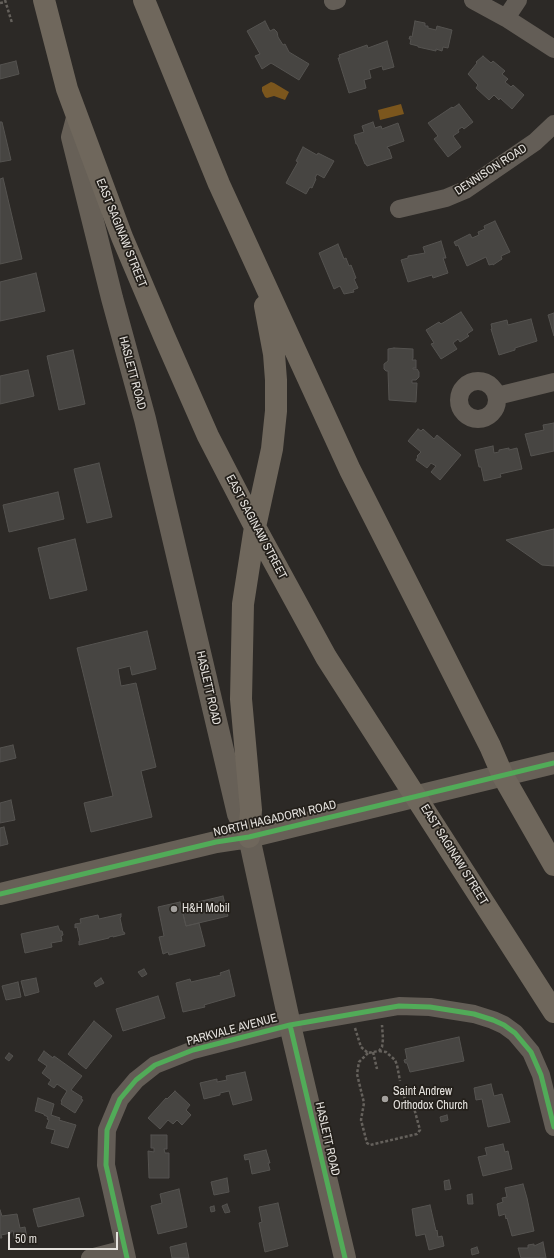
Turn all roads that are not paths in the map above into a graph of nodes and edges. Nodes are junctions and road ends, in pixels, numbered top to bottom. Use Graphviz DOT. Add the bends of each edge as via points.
graph roads {
  1 [pos="144,0"];
  2 [pos="473,0"];
  3 [pos="518,0"];
  4 [pos="48,3"];
  5 [pos="506,18"];
  6 [pos="554,49"];
  7 [pos="78,118"];
  8 [pos="554,124"];
  9 [pos="399,210"];
  10 [pos="250,253"];
  11 [pos="554,382"];
  12 [pos="497,396"];
  13 [pos="255,527"];
  14 [pos="554,763"];
  15 [pos="502,776"];
  16 [pos="417,796"];
  17 [pos="249,838"];
  18 [pos="554,865"];
  19 [pos="0,894"];
  20 [pos="554,1012"];
  21 [pos="290,1025"];
  22 [pos="554,1127"];
  23 [pos="126,1254"];
  24 [pos="90,1258"];
  25 [pos="345,1258"];
  1 -- 10 [label="main road"];
  2 -- 5 [label="street"];
  3 -- 5 [label="street"];
  4 -- 7 [label="main road, EAST SAGINAW STREET" via="67,89"];
  5 -- 6 [label="street"];
  7 -- 13 [label="main road, EAST SAGINAW STREET" via="122,238 164,336 208,436"];
  7 -- 17 [label="main road, HASLETT ROAD" via="72,137 145,419 238,814"];
  8 -- 9 [label="street, DENNISON ROAD" via="535,142 465,190 446,198"];
  10 -- 13 [label="main road" via="266,307 276,380 272,449"];
  10 -- 15 [label="main road" via="350,470 490,746"];
  11 -- 12 [label="street"];
  13 -- 16 [label="main road, EAST SAGINAW STREET" via="326,657"];
  13 -- 17 [label="main road" via="243,604 241,667 243,729 251,810"];
  14 -- 15 [label="main road, NORTH HAGADORN ROAD"];
  15 -- 16 [label="main road, NORTH HAGADORN ROAD"];
  15 -- 18 [label="main road"];
  16 -- 17 [label="main road, NORTH HAGADORN ROAD"];
  16 -- 20 [label="main road, EAST SAGINAW STREET"];
  17 -- 19 [label="main road, NORTH HAGADORN ROAD" via="216,842"];
  17 -- 21 [label="main road, HASLETT ROAD"];
  21 -- 22 [label="street, PARKVALE AVENUE" via="399,1006 430,1007 474,1014 493,1020 515,1033 531,1052 541,1075"];
  21 -- 23 [label="street, PARKVALE AVENUE" via="193,1050 155,1064 136,1080 120,1099 107,1130 106,1165"];
  21 -- 25 [label="main road, HASLETT ROAD"];
  23 -- 24 [label="street"];
}
